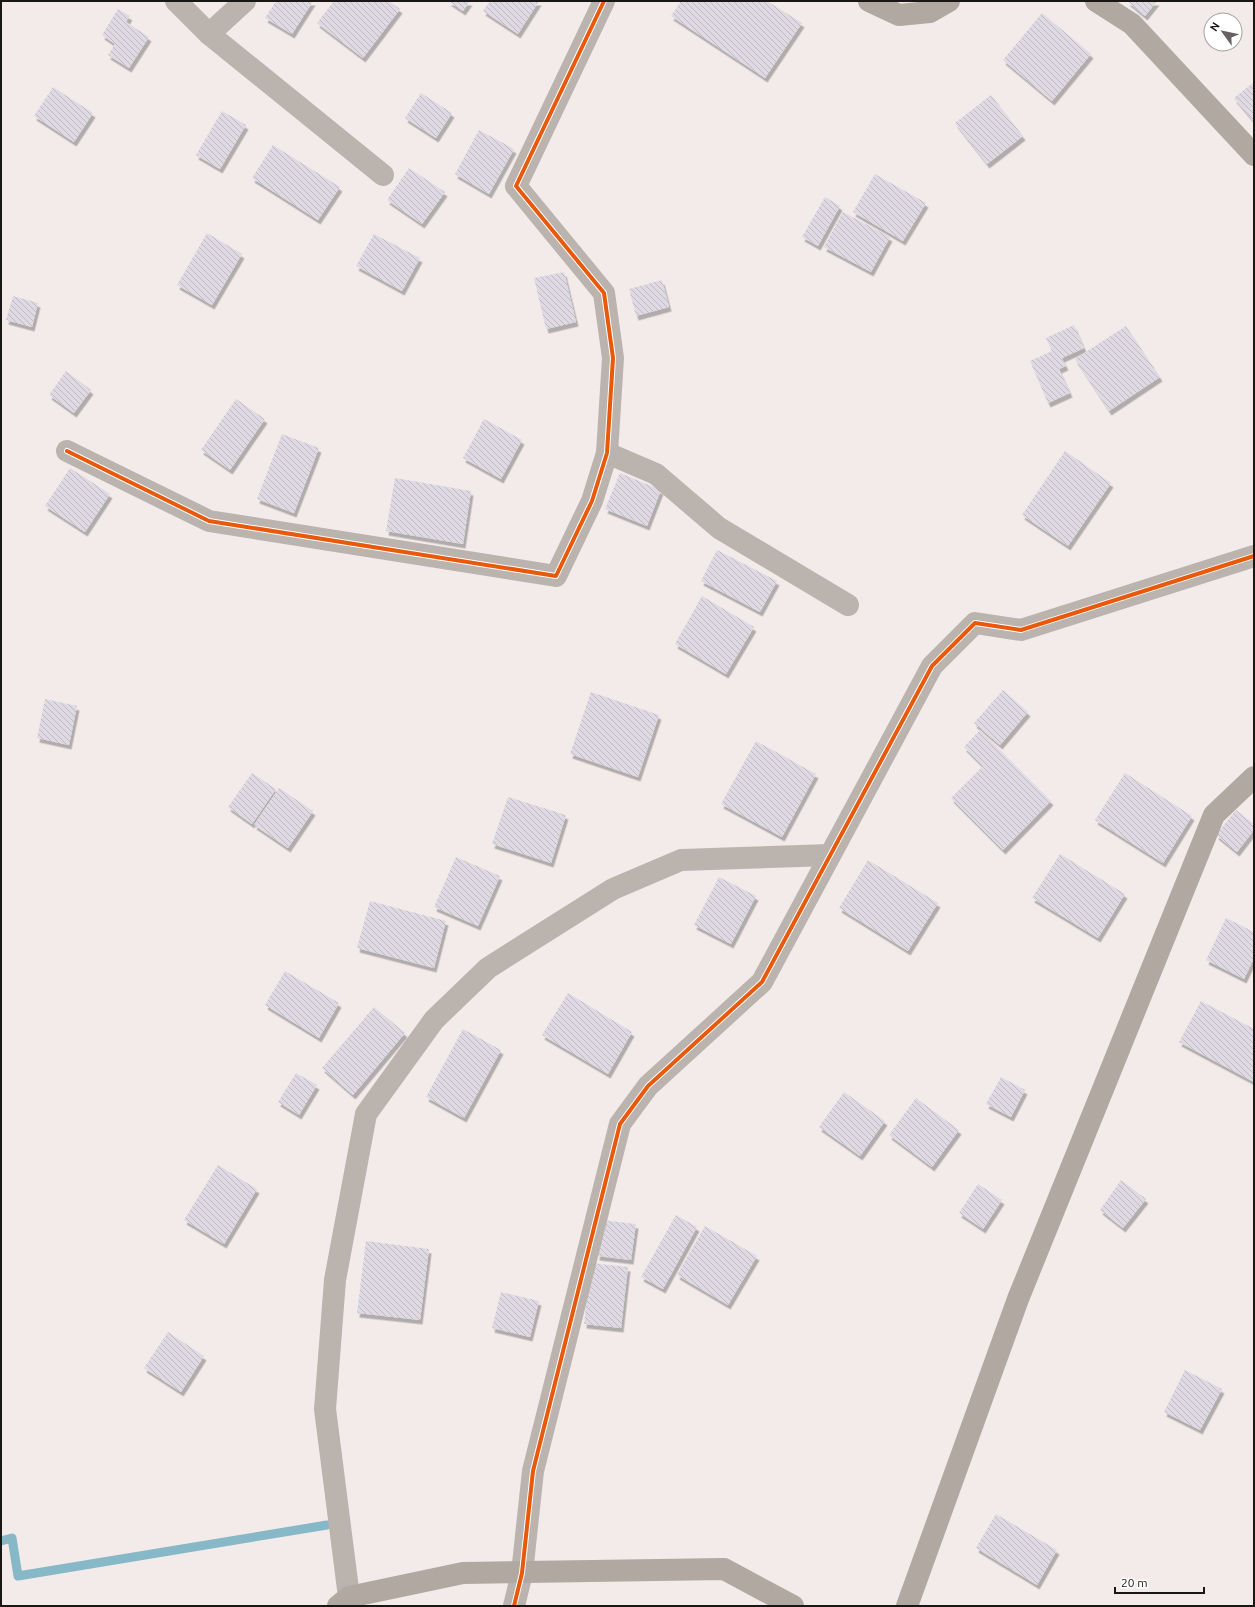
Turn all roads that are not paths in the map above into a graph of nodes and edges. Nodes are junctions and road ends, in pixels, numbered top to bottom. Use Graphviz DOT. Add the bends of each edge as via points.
graph roads {
  1 [pos="176,1"];
  2 [pos="245,1"];
  3 [pos="604,1"];
  4 [pos="870,1"];
  5 [pos="949,1"];
  6 [pos="1096,1"];
  7 [pos="209,34"];
  8 [pos="1254,155"];
  9 [pos="383,175"];
  10 [pos="67,451"];
  11 [pos="607,453"];
  12 [pos="1254,556"];
  13 [pos="848,605"];
  14 [pos="1254,777"];
  15 [pos="830,855"];
  16 [pos="522,1573"];
  17 [pos="344,1602"];
  18 [pos="514,1606"];
  19 [pos="793,1606"];
  20 [pos="907,1606"];
  1 -- 7 [label="street"];
  2 -- 7 [label="street"];
  3 -- 11 [label="street" via="516,186 604,293 613,358"];
  4 -- 5 [label="street" via="899,15 930,12"];
  6 -- 8 [label="street" via="1132,24"];
  7 -- 9 [label="street"];
  10 -- 11 [label="street" via="209,521 556,576 592,501"];
  11 -- 13 [label="street" via="656,474 719,528"];
  12 -- 15 [label="street" via="1021,630 975,624 932,666"];
  14 -- 20 [label="street" via="1214,815 1018,1299"];
  15 -- 16 [label="street" via="762,982 648,1086 620,1124 533,1471"];
  15 -- 17 [label="street" via="681,860 613,889 488,968 434,1020 366,1114 335,1280 325,1409"];
  16 -- 17 [label="street" via="463,1573"];
  16 -- 18 [label="street"];
  16 -- 19 [label="street" via="724,1569"];
}
